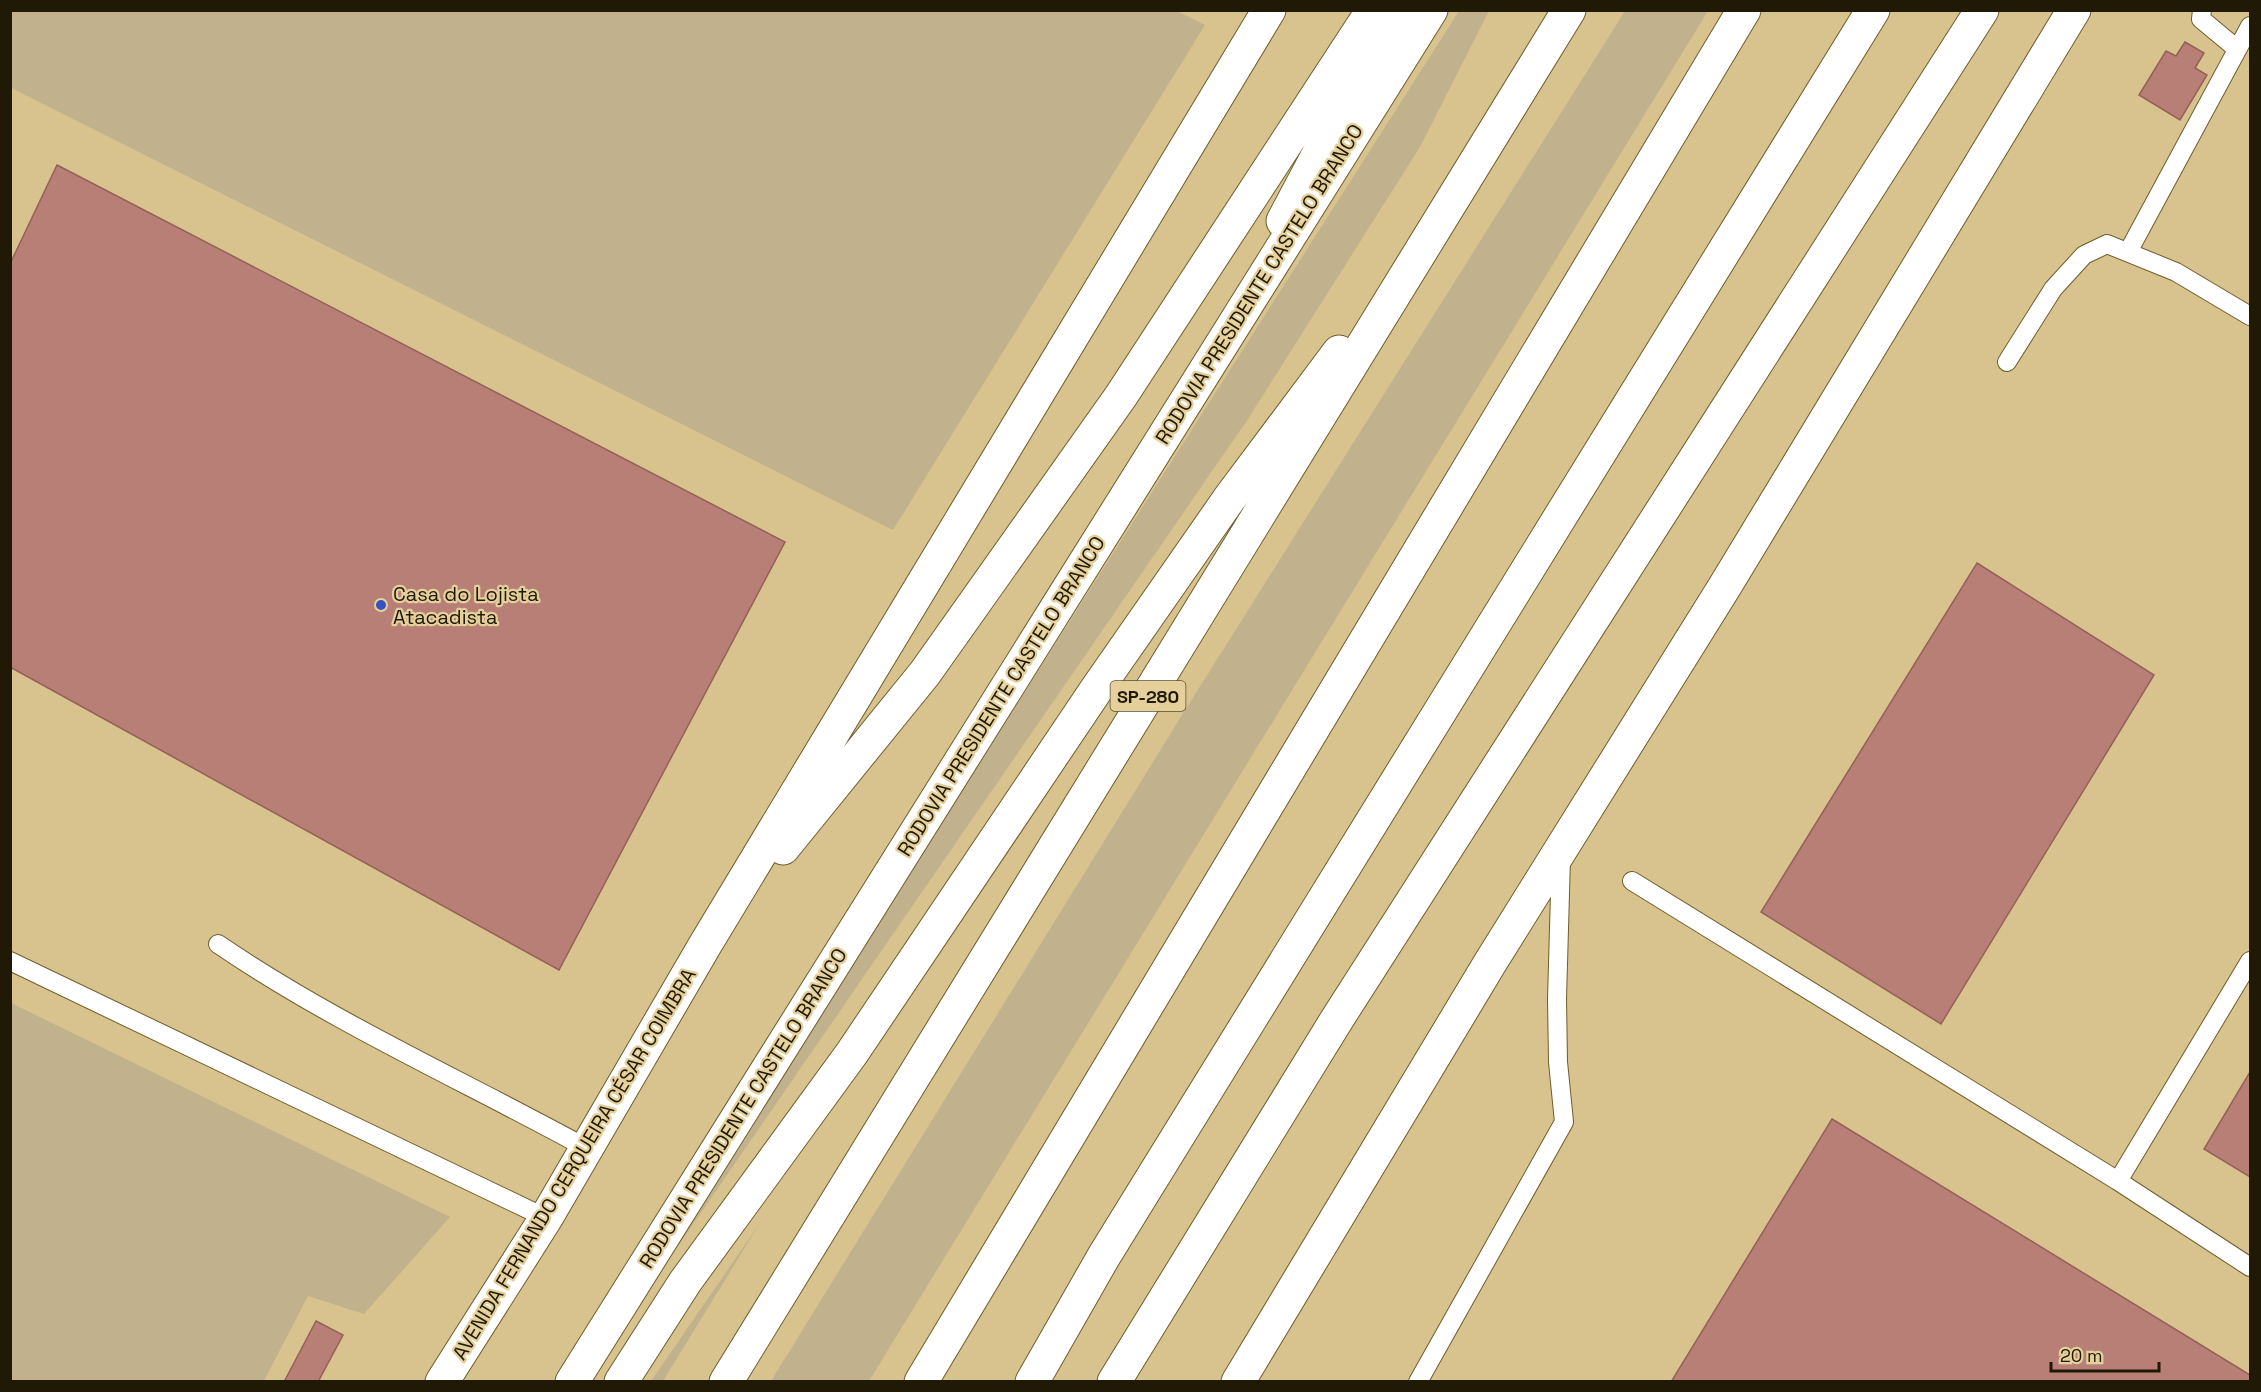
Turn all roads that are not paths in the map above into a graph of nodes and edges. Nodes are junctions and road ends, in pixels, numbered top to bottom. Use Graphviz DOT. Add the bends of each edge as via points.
graph roads {
  1 [pos="1269,10"];
  2 [pos="1373,10"];
  3 [pos="1395,10"];
  4 [pos="1431,10"];
  5 [pos="1569,10"];
  6 [pos="1744,10"];
  7 [pos="1873,10"];
  8 [pos="1982,10"];
  9 [pos="2074,10"];
  10 [pos="2202,10"];
  11 [pos="2250,26"];
  12 [pos="2237,49"];
  13 [pos="1474,170"];
  14 [pos="2128,252"];
  15 [pos="2250,316"];
  16 [pos="2007,362"];
  17 [pos="1186,400"];
  18 [pos="1561,847"];
  19 [pos="1632,881"];
  20 [pos="218,944"];
  21 [pos="705,945"];
  22 [pos="10,961"];
  23 [pos="2250,961"];
  24 [pos="588,1149"];
  25 [pos="2118,1181"];
  26 [pos="546,1218"];
  27 [pos="2250,1267"];
  28 [pos="442,1382"];
  29 [pos="572,1382"];
  30 [pos="621,1382"];
  31 [pos="726,1382"];
  32 [pos="921,1382"];
  33 [pos="1032,1382"];
  34 [pos="1114,1382"];
  35 [pos="1238,1382"];
  36 [pos="1418,1382"];
  1 -- 21 [label="main road"];
  2 -- 21 [label="main road" via="1121,396 925,673"];
  3 -- 17 [label="main road"];
  4 -- 17 [label="main road, RODOVIA PRESIDENTE CASTELO BRANCO"];
  5 -- 13 [label="main road, SP-280"];
  6 -- 32 [label="main road"];
  7 -- 33 [label="main road" via="1110,1246"];
  8 -- 34 [label="main road" via="1334,1024"];
  9 -- 18 [label="main road" via="1725,586"];
  10 -- 12 [label="lane" via="2201,19"];
  11 -- 12 [label="lane"];
  12 -- 14 [label="lane"];
  13 -- 30 [label="main road" via="1229,499 852,1053 685,1282"];
  13 -- 31 [label="main road, SP-280"];
  14 -- 15 [label="lane" via="2176,272"];
  14 -- 16 [label="lane" via="2107,244 2084,255 2052,289"];
  17 -- 29 [label="main road, RODOVIA PRESIDENTE CASTELO BRANCO"];
  18 -- 35 [label="main road"];
  18 -- 36 [label="lane" via="1557,999 1564,1122"];
  19 -- 25 [label="lane"];
  20 -- 24 [label="lane" via="315,1004"];
  21 -- 24 [label="main road, AVENIDA FERNANDO CERQUEIRA CÉSAR COIMBRA"];
  22 -- 26 [label="lane"];
  23 -- 25 [label="lane"];
  24 -- 26 [label="main road, AVENIDA FERNANDO CERQUEIRA CÉSAR COIMBRA"];
  25 -- 27 [label="lane"];
  26 -- 28 [label="main road, AVENIDA FERNANDO CERQUEIRA CÉSAR COIMBRA"];
}
